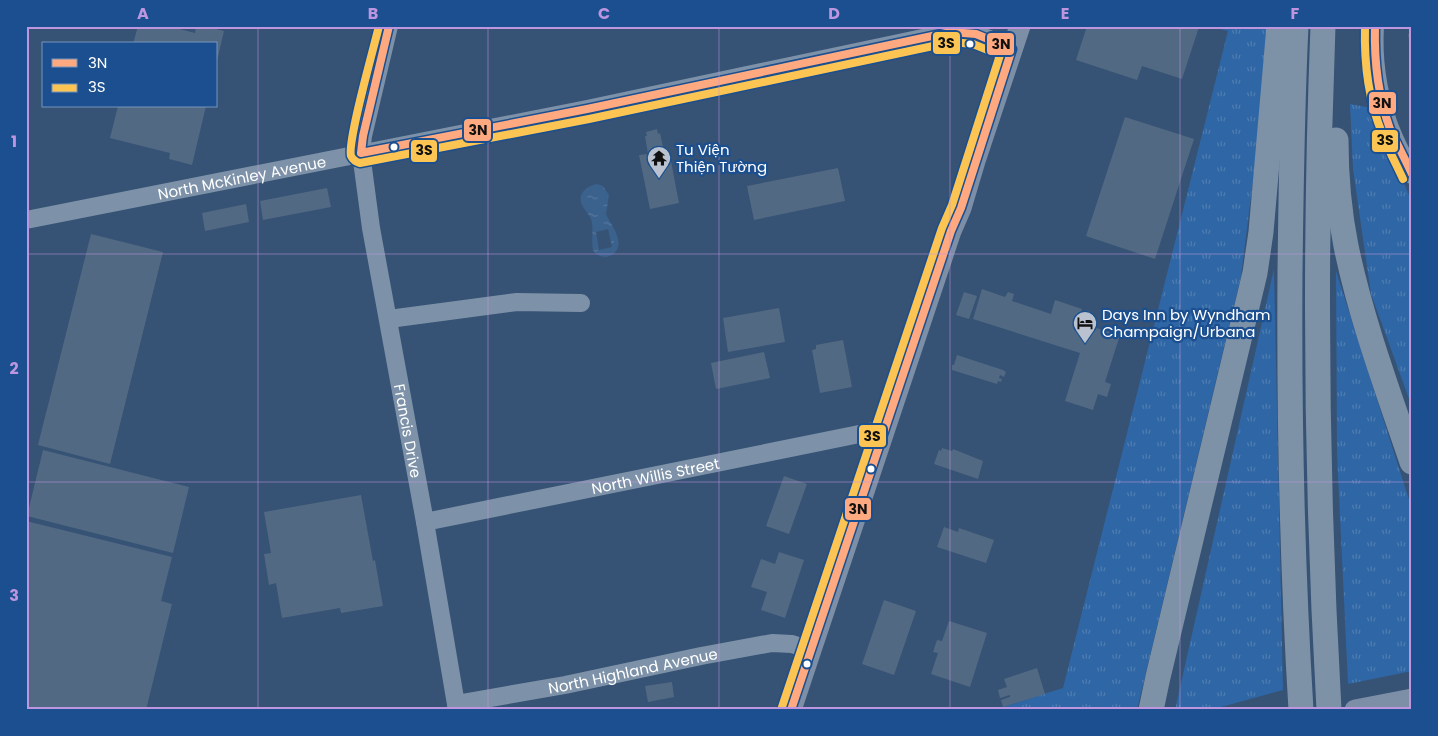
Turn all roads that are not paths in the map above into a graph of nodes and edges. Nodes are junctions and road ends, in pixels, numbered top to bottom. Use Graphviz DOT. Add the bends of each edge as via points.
graph roads {
  1 [pos="389,26"];
  2 [pos="1020,26"];
  3 [pos="1279,26"];
  4 [pos="1296,26"];
  5 [pos="1323,26"];
  6 [pos="1337,26"];
  7 [pos="1375,26"];
  8 [pos="1012,49"];
  9 [pos="361,153"];
  10 [pos="1412,174"];
  11 [pos="26,220"];
  12 [pos="581,303"];
  13 [pos="389,319"];
  14 [pos="884,429"];
  15 [pos="1412,462"];
  16 [pos="425,522"];
  17 [pos="810,650"];
  18 [pos="1412,699"];
  19 [pos="456,707"];
  20 [pos="1362,708"];
  21 [pos="791,710"];
  22 [pos="1151,710"];
  23 [pos="1301,710"];
  24 [pos="1329,710"];
  1 -- 9 [label="street, Francis Drive"];
  2 -- 8 [label="main road"];
  3 -- 22 [label="highway" via="1255,273"];
  4 -- 23 [label="highway" via="1290,346"];
  5 -- 24 [label="highway" via="1318,333 1322,576"];
  6 -- 15 [label="highway" via="1336,165 1346,244 1375,352"];
  7 -- 10 [label="street" via="1378,78 1384,108"];
  8 -- 9 [label="street, North McKinley Avenue" via="979,34 951,32"];
  8 -- 14 [label="main road"];
  9 -- 11 [label="street, North McKinley Avenue"];
  9 -- 13 [label="street, Francis Drive" via="371,228"];
  12 -- 13 [label="street" via="516,302"];
  13 -- 16 [label="street, Francis Drive"];
  14 -- 16 [label="street, North Willis Street"];
  14 -- 17 [label="main road"];
  16 -- 19 [label="street, Francis Drive"];
  17 -- 19 [label="street, North Highland Avenue" via="792,644 772,643"];
  17 -- 21 [label="main road"];
  18 -- 20 [label="main road"];
}
